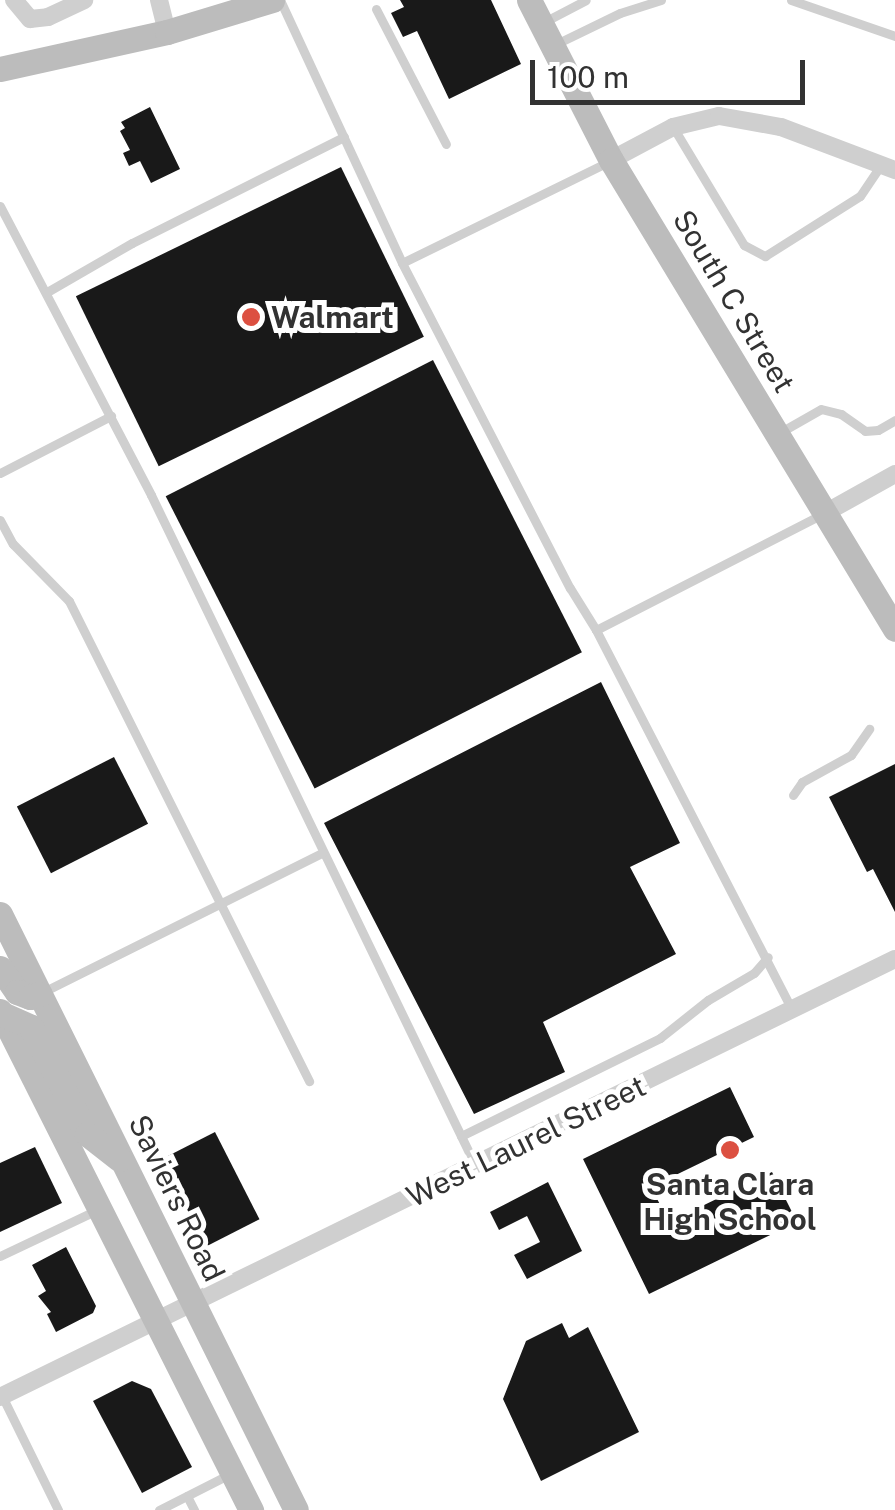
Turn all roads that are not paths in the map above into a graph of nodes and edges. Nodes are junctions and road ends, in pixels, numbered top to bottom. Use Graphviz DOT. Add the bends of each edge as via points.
graph roads {
  1 [pos="14,0"];
  2 [pos="84,0"];
  3 [pos="159,0"];
  4 [pos="272,0"];
  5 [pos="280,0"];
  6 [pos="529,0"];
  7 [pos="586,0"];
  8 [pos="661,0"];
  9 [pos="791,0"];
  10 [pos="376,10"];
  11 [pos="167,32"];
  12 [pos="546,35"];
  13 [pos="895,36"];
  14 [pos="0,68"];
  15 [pos="673,127"];
  16 [pos="344,137"];
  17 [pos="446,144"];
  18 [pos="610,160"];
  19 [pos="888,167"];
  20 [pos="0,206"];
  21 [pos="402,264"];
  22 [pos="47,292"];
  23 [pos="111,416"];
  24 [pos="895,420"];
  25 [pos="777,435"];
  26 [pos="0,472"];
  27 [pos="895,474"];
  28 [pos="825,513"];
  29 [pos="0,520"];
  30 [pos="895,629"];
  31 [pos="596,630"];
  32 [pos="869,729"];
  33 [pos="794,795"];
  34 [pos="322,853"];
  35 [pos="218,905"];
  36 [pos="0,914"];
  37 [pos="768,957"];
  38 [pos="895,959"];
  39 [pos="0,968"];
  40 [pos="40,994"];
  41 [pos="792,1010"];
  42 [pos="1,1013"];
  43 [pos="309,1080"];
  44 [pos="461,1136"];
  45 [pos="123,1162"];
  46 [pos="476,1165"];
  47 [pos="100,1209"];
  48 [pos="0,1256"];
  49 [pos="192,1302"];
  50 [pos="156,1319"];
  51 [pos="1,1397"];
  52 [pos="233,1473"];
  53 [pos="187,1496"];
  54 [pos="58,1510"];
  55 [pos="159,1510"];
  56 [pos="194,1510"];
  57 [pos="252,1510"];
  58 [pos="296,1510"];
  1 -- 2 [label="street" via="30,20"];
  3 -- 11 [label="street"];
  4 -- 11 [label="main road"];
  5 -- 16 [label="lane"];
  6 -- 12 [label="main road, South C Street"];
  7 -- 12 [label="lane"];
  8 -- 12 [label="lane"];
  9 -- 13 [label="lane"];
  10 -- 17 [label="lane"];
  11 -- 14 [label="main road"];
  12 -- 18 [label="main road, South C Street"];
  15 -- 18 [label="street"];
  15 -- 19 [label="street" via="720,116 749,119"];
  15 -- 19 [label="lane" via="744,245 765,256 860,196"];
  16 -- 21 [label="lane"];
  16 -- 22 [label="lane"];
  18 -- 21 [label="lane"];
  18 -- 25 [label="main road, South C Street"];
  20 -- 22 [label="lane"];
  21 -- 31 [label="lane"];
  22 -- 23 [label="lane"];
  23 -- 26 [label="lane"];
  23 -- 34 [label="lane"];
  24 -- 25 [label="lane" via="865,431 821,409"];
  25 -- 28 [label="main road, South C Street"];
  27 -- 28 [label="street"];
  28 -- 30 [label="main road, South C Street"];
  28 -- 31 [label="lane"];
  29 -- 35 [label="lane" via="13,544 68,601"];
  31 -- 37 [label="lane"];
  32 -- 33 [label="lane" via="851,755 802,782"];
  34 -- 35 [label="lane"];
  34 -- 44 [label="lane"];
  35 -- 40 [label="lane"];
  35 -- 43 [label="lane"];
  36 -- 40 [label="main road, Saviers Road"];
  37 -- 41 [label="lane"];
  37 -- 44 [label="lane" via="660,1038"];
  38 -- 41 [label="street, West Laurel Street"];
  39 -- 40 [label="main road" via="17,992"];
  40 -- 45 [label="main road, Saviers Road"];
  41 -- 46 [label="street, West Laurel Street"];
  42 -- 45 [label="main road" via="32,1027 87,1134"];
  42 -- 47 [label="main road"];
  44 -- 46 [label="lane"];
  45 -- 49 [label="main road, Saviers Road"];
  46 -- 49 [label="street, West Laurel Street"];
  47 -- 48 [label="lane"];
  47 -- 50 [label="main road"];
  49 -- 50 [label="street, West Laurel Street"];
  49 -- 58 [label="main road, Saviers Road"];
  50 -- 51 [label="street, West Laurel Street"];
  50 -- 52 [label="main road"];
  51 -- 54 [label="lane"];
  52 -- 53 [label="lane"];
  52 -- 57 [label="main road"];
  53 -- 55 [label="lane"];
  53 -- 56 [label="lane"];
}
